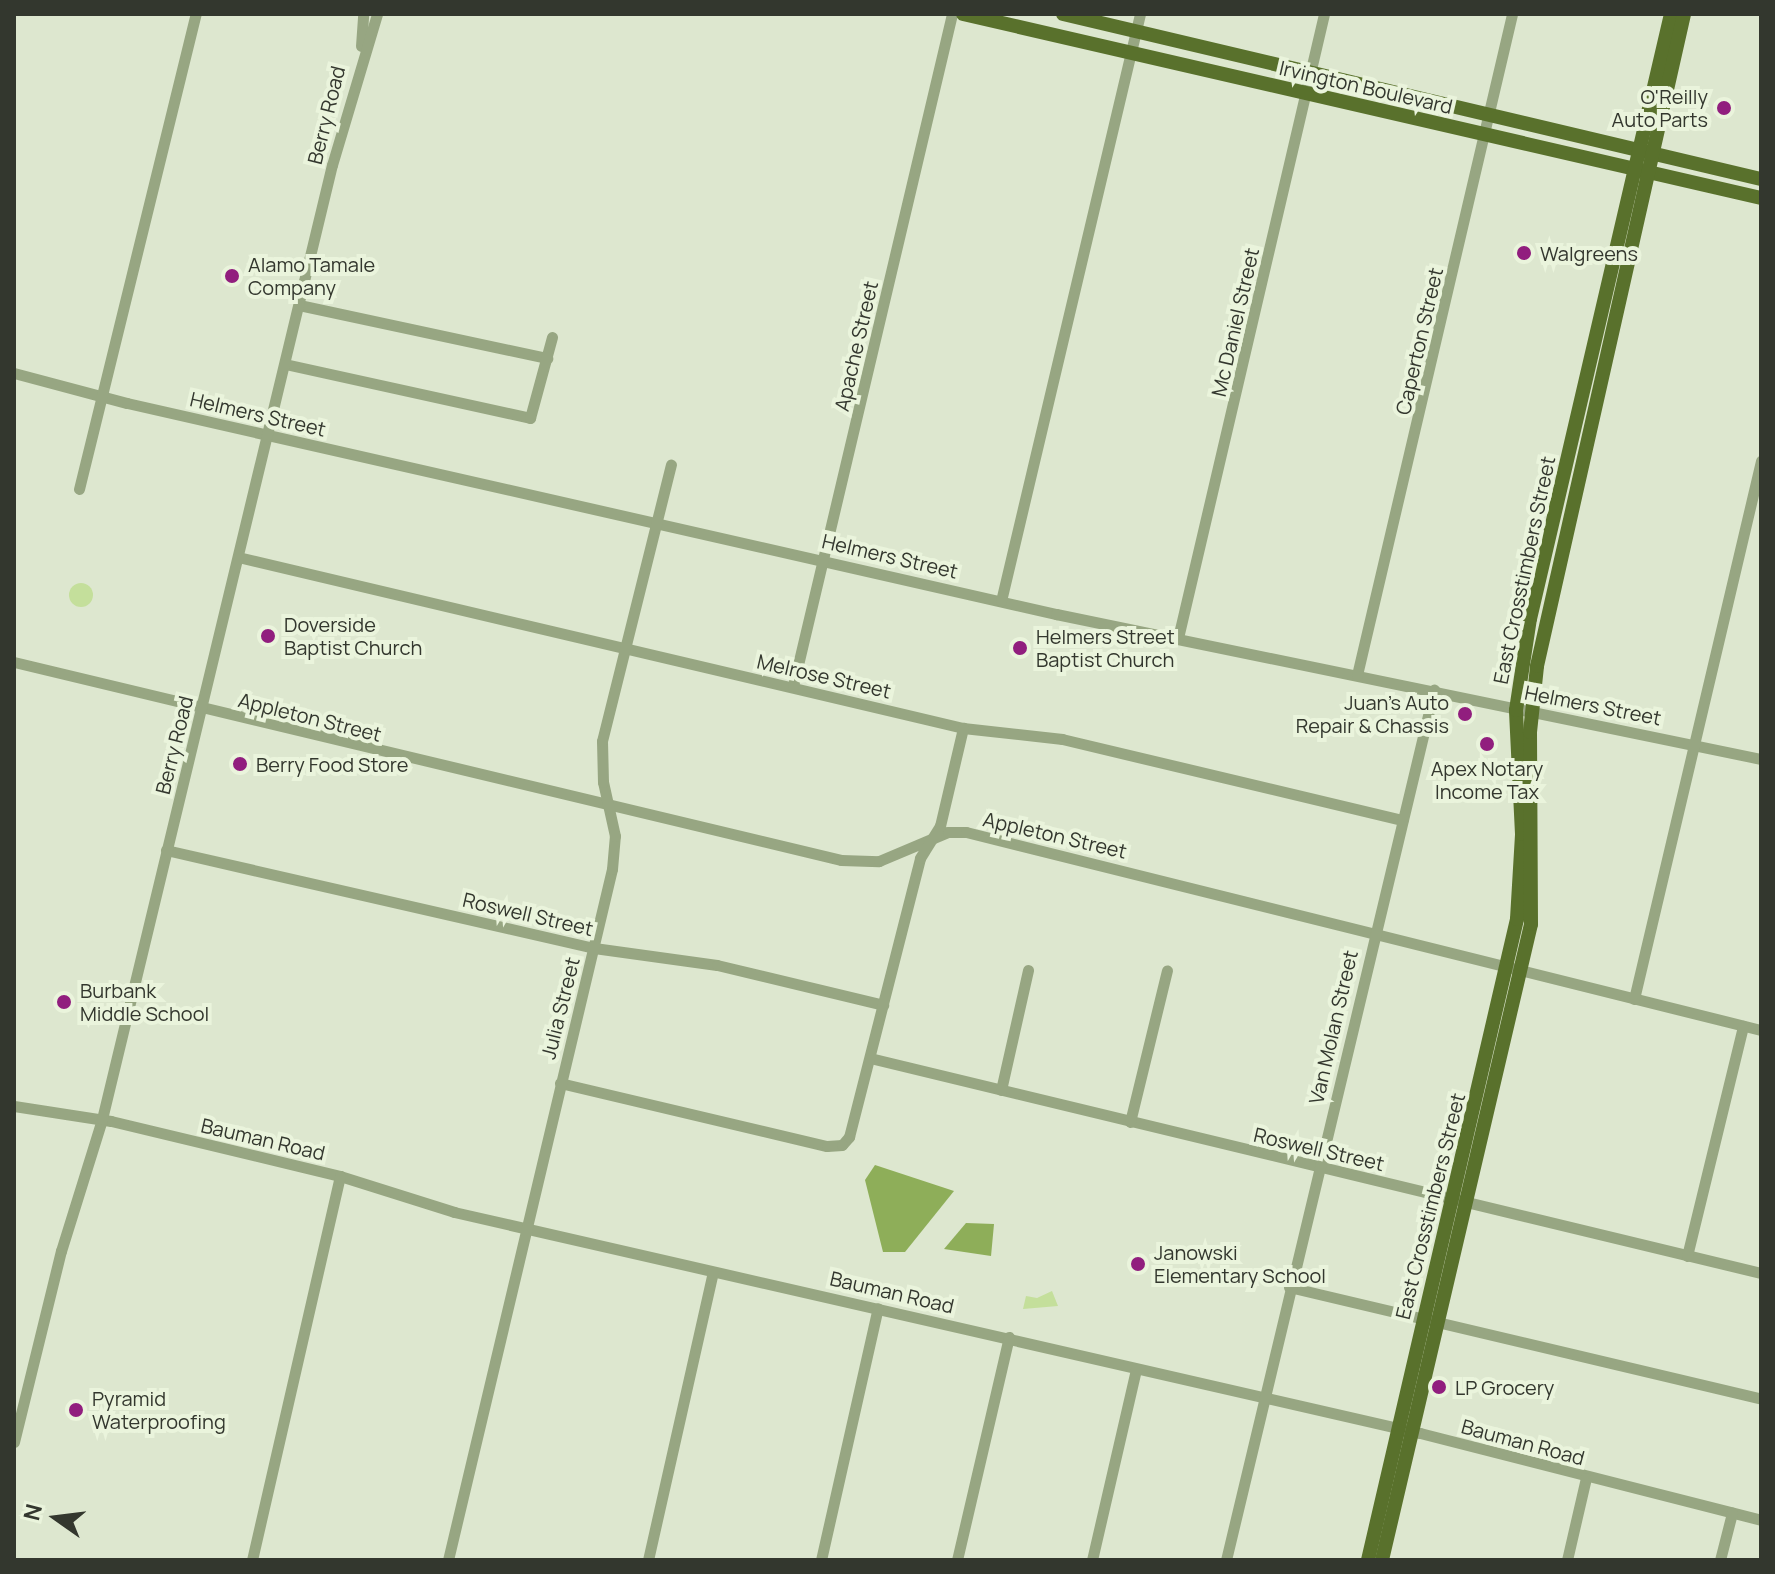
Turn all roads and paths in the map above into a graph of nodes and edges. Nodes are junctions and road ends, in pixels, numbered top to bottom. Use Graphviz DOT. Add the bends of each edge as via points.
graph roads {
  1 [pos="196,14"];
  2 [pos="363,14"];
  3 [pos="377,14"];
  4 [pos="952,14"];
  5 [pos="963,14"];
  6 [pos="1063,14"];
  7 [pos="1140,14"];
  8 [pos="1324,14"];
  9 [pos="1512,14"];
  10 [pos="1671,14"];
  11 [pos="1683,14"];
  12 [pos="1136,30"];
  13 [pos="1130,53"];
  14 [pos="360,55"];
  15 [pos="1310,71"];
  16 [pos="1306,94"];
  17 [pos="1487,114"];
  18 [pos="1483,134"];
  19 [pos="1646,151"];
  20 [pos="1642,170"];
  21 [pos="1732,172"];
  22 [pos="1761,179"];
  23 [pos="1728,190"];
  24 [pos="1761,198"];
  25 [pos="299,305"];
  26 [pos="552,337"];
  27 [pos="547,358"];
  28 [pos="285,364"];
  29 [pos="14,373"];
  30 [pos="102,395"];
  31 [pos="268,435"];
  32 [pos="1761,461"];
  33 [pos="671,464"];
  34 [pos="79,489"];
  35 [pos="656,524"];
  36 [pos="1552,555"];
  37 [pos="238,557"];
  38 [pos="825,559"];
  39 [pos="1001,601"];
  40 [pos="1178,638"];
  41 [pos="627,649"];
  42 [pos="14,662"];
  43 [pos="1357,675"];
  44 [pos="793,686"];
  45 [pos="1434,690"];
  46 [pos="201,707"];
  47 [pos="1516,710"];
  48 [pos="1531,714"];
  49 [pos="963,728"];
  50 [pos="1695,743"];
  51 [pos="1761,759"];
  52 [pos="607,805"];
  53 [pos="639,813"];
  54 [pos="1403,820"];
  55 [pos="944,829"];
  56 [pos="1528,834"];
  57 [pos="615,836"];
  58 [pos="166,850"];
  59 [pos="917,854"];
  60 [pos="1373,936"];
  61 [pos="594,948"];
  62 [pos="1028,970"];
  63 [pos="1167,970"];
  64 [pos="1514,970"];
  65 [pos="1634,999"];
  66 [pos="883,1005"];
  67 [pos="1743,1026"];
  68 [pos="1761,1030"];
  69 [pos="870,1058"];
  70 [pos="560,1083"];
  71 [pos="1001,1090"];
  72 [pos="14,1106"];
  73 [pos="102,1119"];
  74 [pos="1130,1122"];
  75 [pos="1318,1167"];
  76 [pos="340,1176"];
  77 [pos="1459,1200"];
  78 [pos="523,1228"];
  79 [pos="1687,1256"];
  80 [pos="713,1272"];
  81 [pos="1761,1273"];
  82 [pos="1289,1287"];
  83 [pos="878,1308"];
  84 [pos="1430,1322"];
  85 [pos="1009,1337"];
  86 [pos="1136,1369"];
  87 [pos="1262,1397"];
  88 [pos="1761,1399"];
  89 [pos="1405,1430"];
  90 [pos="14,1442"];
  91 [pos="1586,1478"];
  92 [pos="1732,1513"];
  93 [pos="1761,1520"];
  94 [pos="1376,1554"];
  95 [pos="252,1560"];
  96 [pos="448,1560"];
  97 [pos="648,1560"];
  98 [pos="821,1560"];
  99 [pos="957,1560"];
  100 [pos="1092,1560"];
  101 [pos="1226,1560"];
  102 [pos="1567,1560"];
  103 [pos="1720,1560"];
  1 -- 30 [label="street"];
  2 -- 14 [label="street, Berry Road"];
  3 -- 14 [label="street, Berry Road"];
  4 -- 38 [label="street, Apache Street"];
  5 -- 13 [label="main road, Irvington Boulevard"];
  6 -- 12 [label="main road, Irvington Boulevard"];
  7 -- 12 [label="street"];
  8 -- 15 [label="street, Mc Daniel Street"];
  9 -- 17 [label="street, Caperton Street"];
  10 -- 19 [label="main road, East Crosstimbers Street"];
  11 -- 19 [label="main road, East Crosstimbers Street"];
  12 -- 13 [label="street"];
  12 -- 15 [label="main road, Irvington Boulevard"];
  13 -- 16 [label="main road, Irvington Boulevard"];
  13 -- 39 [label="street"];
  14 -- 25 [label="street, Berry Road"];
  15 -- 16 [label="street, Mc Daniel Street"];
  15 -- 17 [label="main road, Irvington Boulevard"];
  16 -- 18 [label="main road, Irvington Boulevard"];
  16 -- 40 [label="street, Mc Daniel Street"];
  17 -- 18 [label="street, Caperton Street"];
  17 -- 19 [label="main road, Irvington Boulevard"];
  18 -- 20 [label="main road, Irvington Boulevard"];
  18 -- 43 [label="street, Caperton Street"];
  19 -- 20 [label="main road, East Crosstimbers Street"];
  19 -- 21 [label="main road, Irvington Boulevard"];
  20 -- 23 [label="main road, Irvington Boulevard"];
  20 -- 36 [label="main road, East Crosstimbers Street"];
  21 -- 22 [label="main road, Irvington Boulevard"];
  21 -- 23 [label="main road"];
  23 -- 24 [label="main road, Irvington Boulevard"];
  25 -- 27 [label="street"];
  25 -- 28 [label="street, Berry Road"];
  26 -- 27 [label="street"];
  27 -- 28 [label="street" via="533,415 526,418"];
  28 -- 31 [label="street, Berry Road"];
  29 -- 30 [label="street, Helmers Street"];
  30 -- 31 [label="street, Helmers Street"];
  30 -- 34 [label="street"];
  31 -- 35 [label="street, Helmers Street"];
  31 -- 37 [label="street, Berry Road"];
  32 -- 50 [label="street"];
  33 -- 35 [label="street, Julia Street"];
  35 -- 38 [label="street, Helmers Street"];
  35 -- 41 [label="street, Julia Street"];
  36 -- 47 [label="main road, East Crosstimbers Street"];
  36 -- 48 [label="main road, East Crosstimbers Street"];
  37 -- 41 [label="street, Melrose Street"];
  37 -- 46 [label="street, Berry Road"];
  38 -- 39 [label="street, Helmers Street"];
  38 -- 44 [label="street, Apache Street"];
  39 -- 40 [label="street, Helmers Street"];
  40 -- 43 [label="street, Helmers Street"];
  41 -- 44 [label="street, Melrose Street"];
  41 -- 52 [label="street, Julia Street" via="602,741"];
  42 -- 46 [label="street, Appleton Street"];
  43 -- 45 [label="street, Helmers Street"];
  44 -- 49 [label="street, Melrose Street"];
  45 -- 47 [label="street, Helmers Street"];
  45 -- 54 [label="street, Van Molan Street"];
  46 -- 52 [label="street, Appleton Street"];
  46 -- 58 [label="street, Berry Road"];
  47 -- 48 [label="street, Helmers Street"];
  47 -- 56 [label="main road, East Crosstimbers Street"];
  48 -- 50 [label="street, Helmers Street"];
  48 -- 56 [label="main road, East Crosstimbers Street"];
  49 -- 54 [label="street, Melrose Street" via="1062,739"];
  49 -- 55 [label="street"];
  50 -- 51 [label="street, Helmers Street"];
  50 -- 65 [label="street"];
  52 -- 53 [label="street, Appleton Street"];
  52 -- 57 [label="street, Julia Street"];
  53 -- 57 [label="street" via="627,816"];
  53 -- 59 [label="street, Appleton Street" via="841,860"];
  54 -- 60 [label="street, Van Molan Street"];
  55 -- 59 [label="street, Appleton Street"];
  55 -- 60 [label="street, Appleton Street" via="1268,904"];
  56 -- 64 [label="main road, East Crosstimbers Street" via="1533,910"];
  57 -- 61 [label="street, Julia Street"];
  58 -- 61 [label="street, Roswell Street"];
  58 -- 73 [label="street, Berry Road"];
  59 -- 66 [label="street"];
  60 -- 64 [label="street, Appleton Street"];
  60 -- 75 [label="street, Van Molan Street"];
  61 -- 66 [label="street, Roswell Street" via="717,965"];
  61 -- 70 [label="street, Julia Street"];
  62 -- 71 [label="street"];
  63 -- 74 [label="street"];
  64 -- 65 [label="street, Appleton Street"];
  64 -- 77 [label="main road, East Crosstimbers Street"];
  65 -- 67 [label="street, Appleton Street"];
  66 -- 69 [label="street"];
  67 -- 68 [label="street, Appleton Street"];
  67 -- 79 [label="street"];
  69 -- 70 [label="street" via="849,1137 842,1145 827,1146"];
  69 -- 71 [label="street, Roswell Street"];
  70 -- 78 [label="street, Julia Street"];
  71 -- 74 [label="street, Roswell Street"];
  72 -- 73 [label="street, Bauman Road"];
  73 -- 76 [label="street, Bauman Road"];
  73 -- 90 [label="street, Berry Road" via="61,1251"];
  74 -- 75 [label="street, Roswell Street"];
  75 -- 77 [label="street, Roswell Street"];
  75 -- 82 [label="street, Van Molan Street"];
  76 -- 78 [label="street, Bauman Road"];
  76 -- 95 [label="street"];
  77 -- 79 [label="street, Roswell Street"];
  77 -- 84 [label="main road, East Crosstimbers Street"];
  78 -- 80 [label="street, Bauman Road"];
  78 -- 96 [label="street, Julia Street"];
  79 -- 81 [label="street, Roswell Street"];
  80 -- 83 [label="street, Bauman Road"];
  80 -- 97 [label="street"];
  82 -- 84 [label="street"];
  82 -- 87 [label="street, Van Molan Street"];
  83 -- 85 [label="street, Bauman Road"];
  83 -- 98 [label="street"];
  84 -- 88 [label="street"];
  84 -- 89 [label="main road, East Crosstimbers Street"];
  85 -- 86 [label="street, Bauman Road"];
  85 -- 99 [label="street"];
  86 -- 87 [label="street, Bauman Road"];
  86 -- 100 [label="street"];
  87 -- 89 [label="street, Bauman Road"];
  87 -- 101 [label="street, Van Molan Street"];
  89 -- 91 [label="street, Bauman Road"];
  89 -- 94 [label="main road, East Crosstimbers Street"];
  91 -- 92 [label="street, Bauman Road"];
  91 -- 102 [label="street"];
  92 -- 93 [label="street, Bauman Road"];
  92 -- 103 [label="street"];
}
